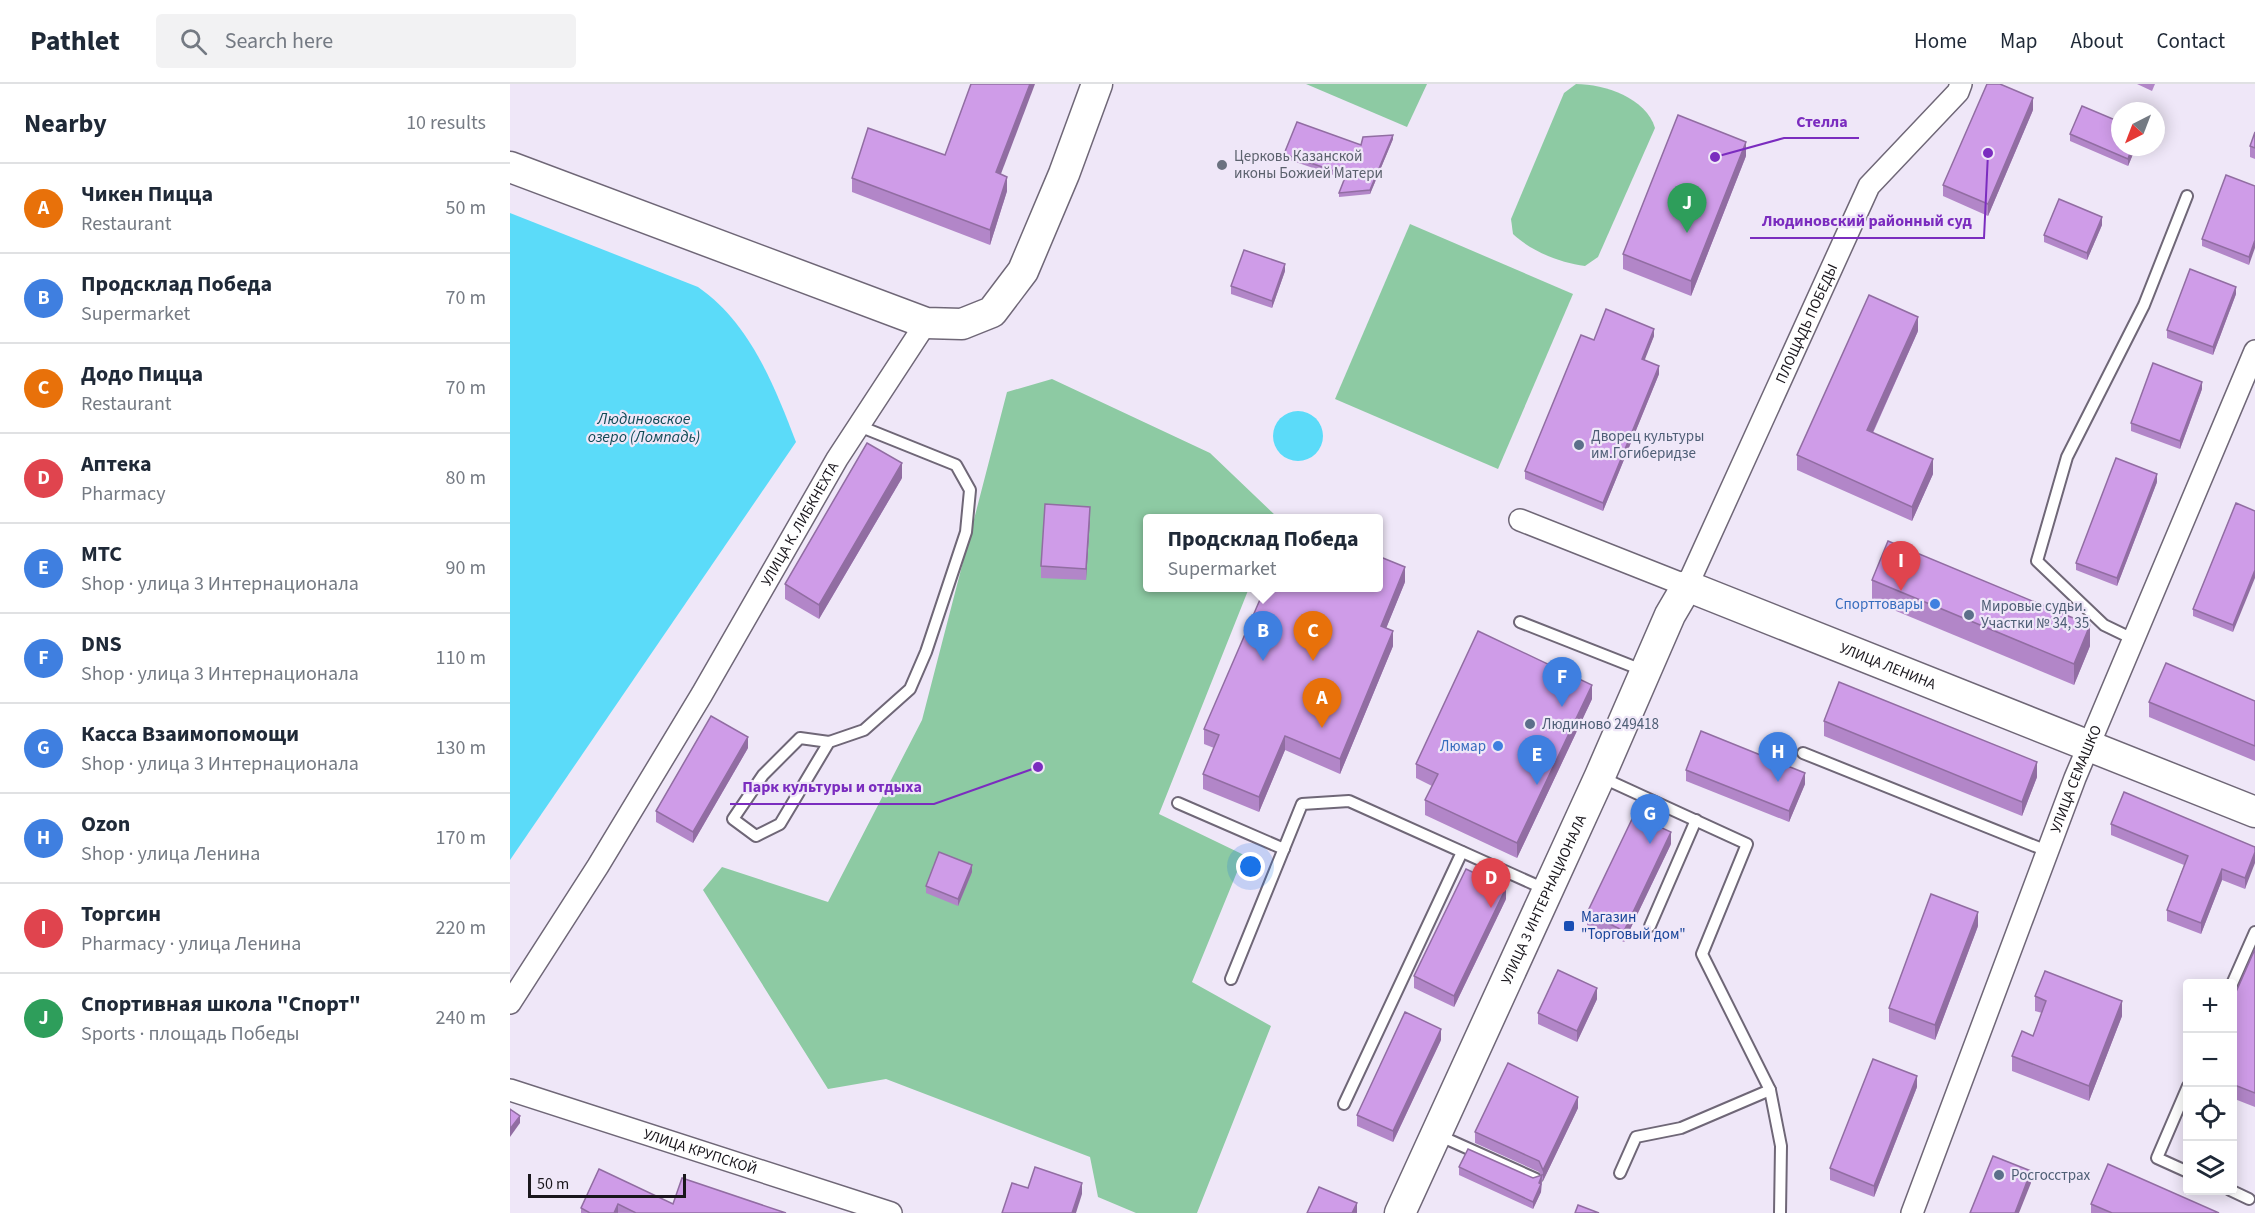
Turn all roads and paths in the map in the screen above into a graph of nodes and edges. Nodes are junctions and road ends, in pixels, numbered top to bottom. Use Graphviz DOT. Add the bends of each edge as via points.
graph roads {
  1 [pos="1097,84"];
  2 [pos="1961,84"];
  3 [pos="510,167"];
  4 [pos="2187,196"];
  5 [pos="926,323"];
  6 [pos="2255,351"];
  7 [pos="859,426"];
  8 [pos="1520,520"];
  9 [pos="1687,586"];
  10 [pos="1520,622"];
  11 [pos="2133,639"];
  12 [pos="1646,672"];
  13 [pos="829,742"];
  14 [pos="2088,744"];
  15 [pos="1803,753"];
  16 [pos="1600,776"];
  17 [pos="1178,803"];
  18 [pos="2255,812"];
  19 [pos="1696,820"];
  20 [pos="1284,849"];
  21 [pos="2047,851"];
  22 [pos="1462,852"];
  23 [pos="1547,890"];
  24 [pos="1650,926"];
  25 [pos="2255,932"];
  26 [pos="1231,979"];
  27 [pos="2234,979"];
  28 [pos="510,1003"];
  29 [pos="2187,1087"];
  30 [pos="510,1090"];
  31 [pos="1770,1090"];
  32 [pos="1344,1104"];
  33 [pos="1436,1135"];
  34 [pos="2183,1170"];
  35 [pos="1620,1173"];
  36 [pos="1536,1179"];
  37 [pos="2237,1194"];
  38 [pos="2249,1199"];
  39 [pos="891,1213"];
  40 [pos="1400,1213"];
  41 [pos="1780,1213"];
  42 [pos="1912,1213"];
  1 -- 5 [label="street" via="1023,271 992,312 962,324"];
  2 -- 9 [label="street, ПЛОЩАДЬ ПОБЕДЫ" via="1958,92 1869,186"];
  3 -- 5 [label="street"];
  4 -- 11 [label="lane" via="2144,304 2067,457 2037,561 2104,625"];
  5 -- 7 [label="street, УЛИЦА К. ЛИБКНЕХТА"];
  6 -- 11 [label="street, УЛИЦА СЕМАШКО"];
  7 -- 13 [label="lane" via="956,465 970,489 966,532 910,689 864,730"];
  7 -- 28 [label="street, УЛИЦА К. ЛИБКНЕХТА" via="598,866"];
  8 -- 9 [label="street, УЛИЦА ЛЕНИНА"];
  9 -- 12 [label="street, УЛИЦА 3 ИНТЕРНАЦИОНАЛА"];
  9 -- 14 [label="street, УЛИЦА ЛЕНИНА"];
  10 -- 12 [label="lane"];
  11 -- 14 [label="street, УЛИЦА СЕМАШКО"];
  12 -- 16 [label="street, УЛИЦА 3 ИНТЕРНАЦИОНАЛА"];
  13 -- 13 [label="lane" via="800,738 763,775 733,819 756,836 780,824"];
  14 -- 18 [label="street, УЛИЦА ЛЕНИНА"];
  14 -- 21 [label="street, УЛИЦА СЕМАШКО"];
  15 -- 21 [label="lane"];
  16 -- 19 [label="lane"];
  16 -- 23 [label="street, УЛИЦА 3 ИНТЕРНАЦИОНАЛА"];
  17 -- 20 [label="lane"];
  19 -- 24 [label="lane"];
  19 -- 31 [label="lane" via="1747,844 1702,954"];
  20 -- 22 [label="lane" via="1302,804 1349,801"];
  20 -- 26 [label="lane"];
  21 -- 42 [label="street, УЛИЦА СЕМАШКО"];
  22 -- 23 [label="lane"];
  22 -- 32 [label="lane"];
  23 -- 33 [label="street, УЛИЦА 3 ИНТЕРНАЦИОНАЛА"];
  25 -- 27 [label="lane"];
  29 -- 34 [label="lane" via="2157,1158"];
  30 -- 39 [label="street, УЛИЦА КРУПСКОЙ"];
  31 -- 35 [label="lane" via="1681,1128 1636,1137"];
  31 -- 41 [label="lane" via="1781,1146"];
  33 -- 36 [label="lane"];
  33 -- 40 [label="street, УЛИЦА 3 ИНТЕРНАЦИОНАЛА"];
  37 -- 38 [label="lane"];
}
